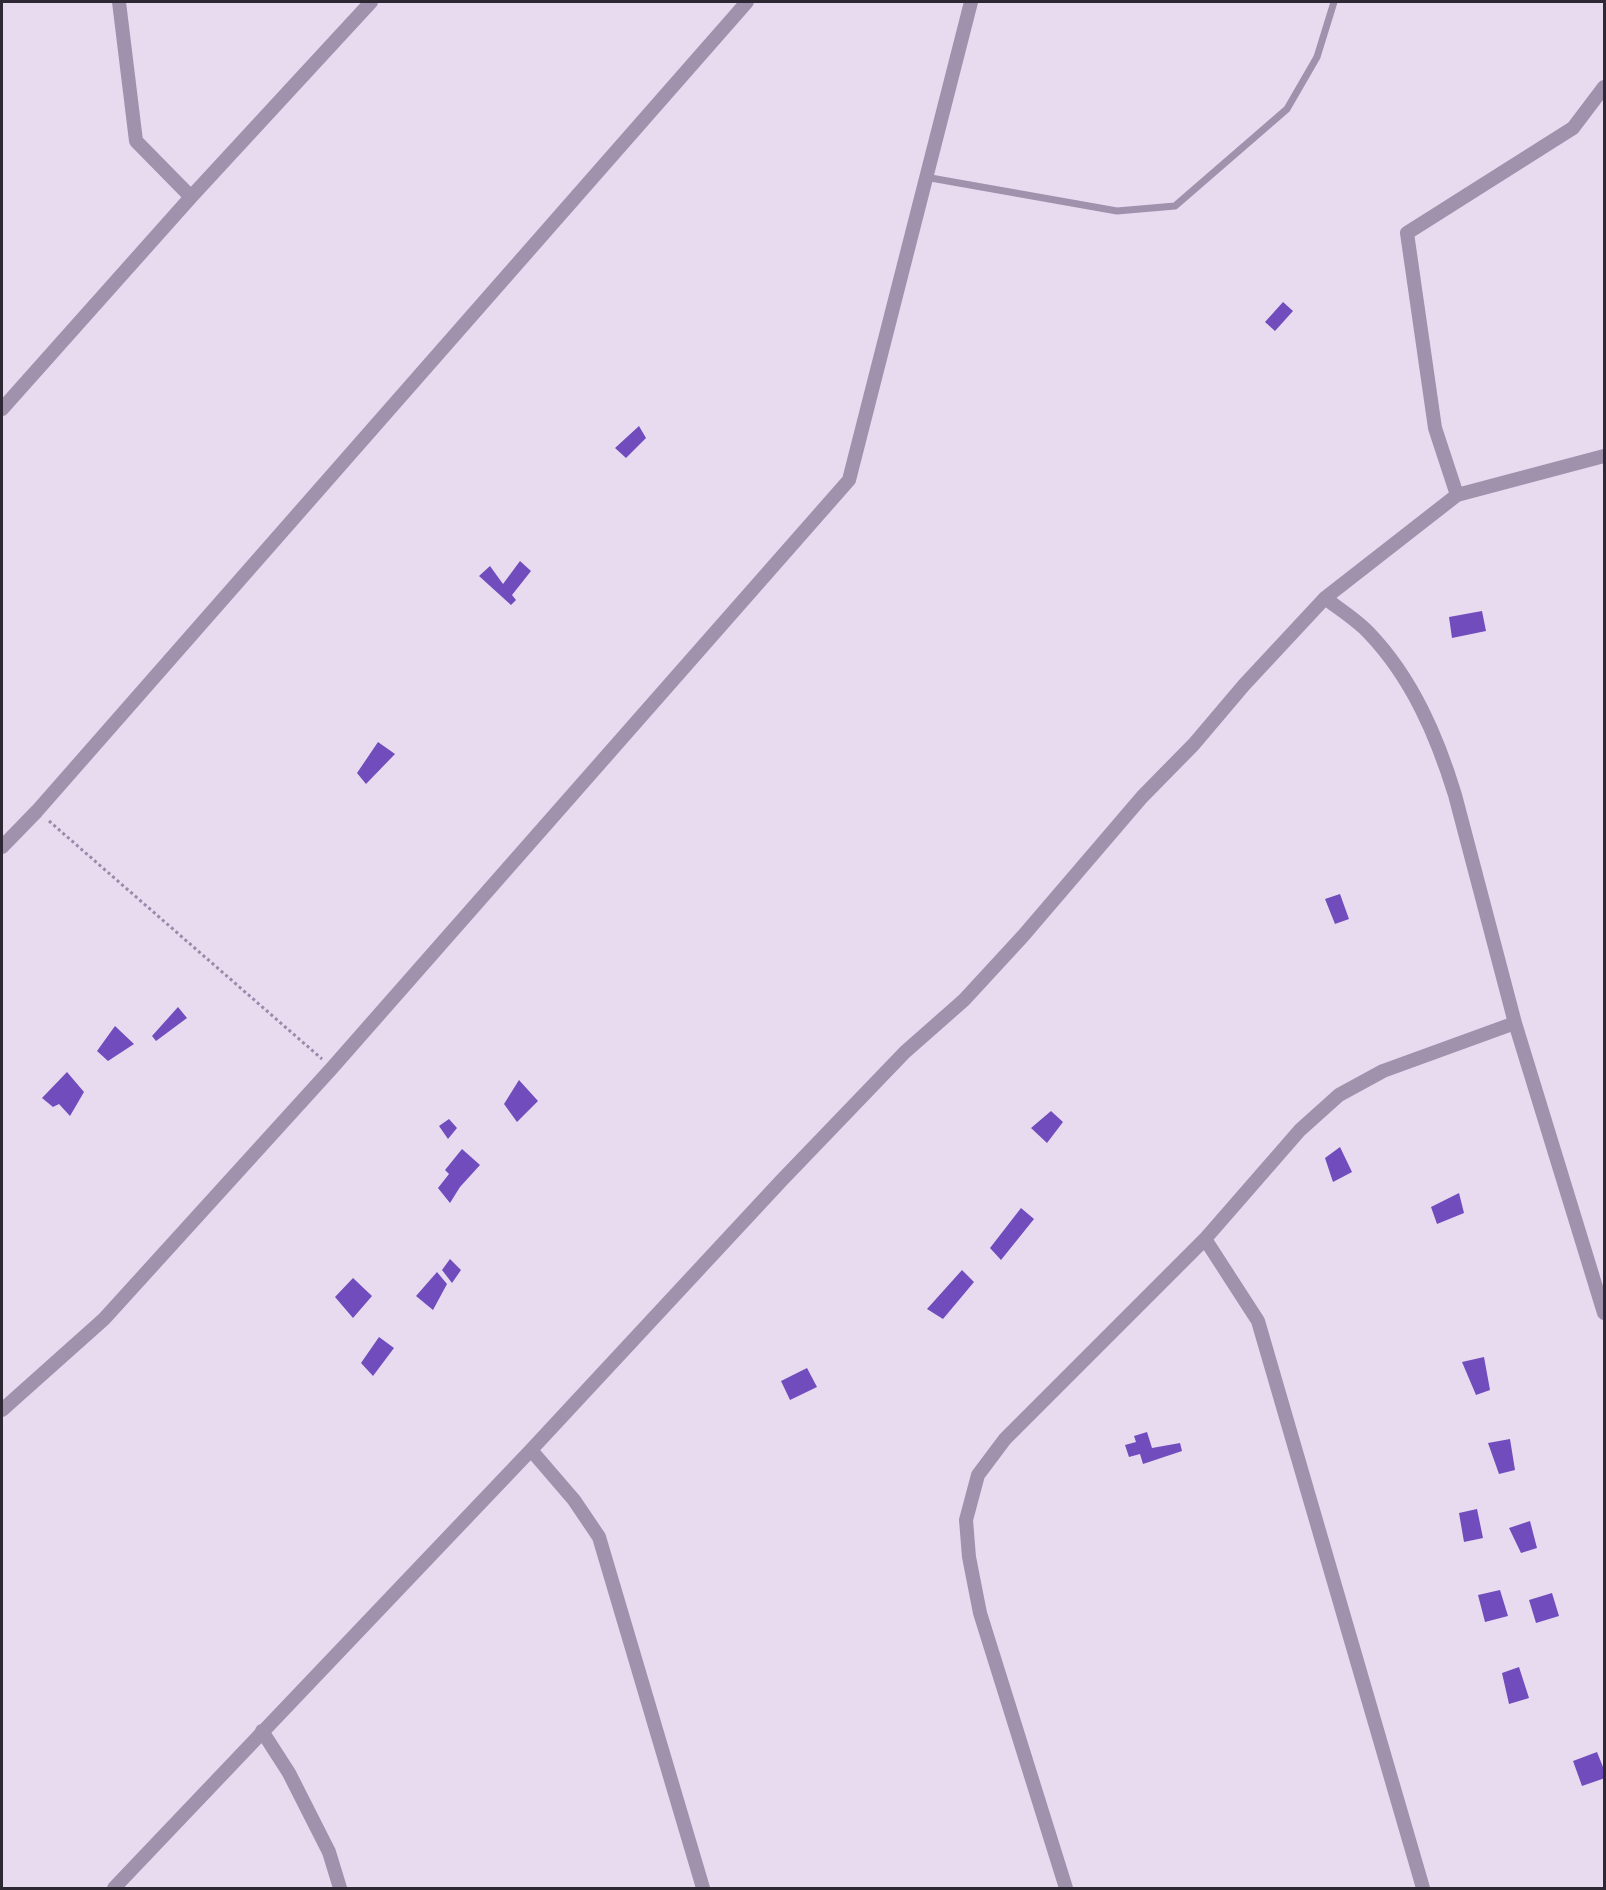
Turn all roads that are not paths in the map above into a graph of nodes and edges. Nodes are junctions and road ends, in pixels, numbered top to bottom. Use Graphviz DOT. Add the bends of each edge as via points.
graph roads {
  1 [pos="119,2"];
  2 [pos="371,2"];
  3 [pos="747,2"];
  4 [pos="971,2"];
  5 [pos="1334,2"];
  6 [pos="1605,87"];
  7 [pos="925,177"];
  8 [pos="191,197"];
  9 [pos="2,409"];
  10 [pos="1605,456"];
  11 [pos="1457,495"];
  12 [pos="1325,598"];
  13 [pos="2,847"];
  14 [pos="1515,1023"];
  15 [pos="1205,1239"];
  16 [pos="1605,1313"];
  17 [pos="2,1410"];
  18 [pos="531,1449"];
  19 [pos="262,1731"];
  20 [pos="114,1888"];
  21 [pos="340,1888"];
  22 [pos="703,1888"];
  23 [pos="1066,1888"];
  24 [pos="1423,1888"];
  1 -- 8 [label="street" via="136,141"];
  2 -- 8 [label="street"];
  3 -- 13 [label="street"];
  4 -- 7 [label="street"];
  5 -- 7 [label="lane" via="1317,57 1287,109 1175,206 1117,211"];
  6 -- 11 [label="street" via="1573,128 1407,233 1435,428"];
  7 -- 17 [label="street" via="849,480 332,1068 104,1319"];
  8 -- 9 [label="street"];
  10 -- 11 [label="street"];
  11 -- 12 [label="street"];
  12 -- 14 [label="street" via="1368,631 1391,659 1428,720 1455,795"];
  12 -- 18 [label="street" via="1142,797 971,992 905,1052"];
  14 -- 15 [label="street" via="1383,1071 1339,1095 1300,1130"];
  14 -- 16 [label="street"];
  15 -- 23 [label="street" via="1005,1439 978,1475 966,1520 980,1613"];
  15 -- 24 [label="street" via="1258,1321"];
  18 -- 19 [label="street"];
  18 -- 22 [label="street" via="599,1537"];
  19 -- 20 [label="street"];
  19 -- 21 [label="street" via="289,1773 329,1852"];
}
